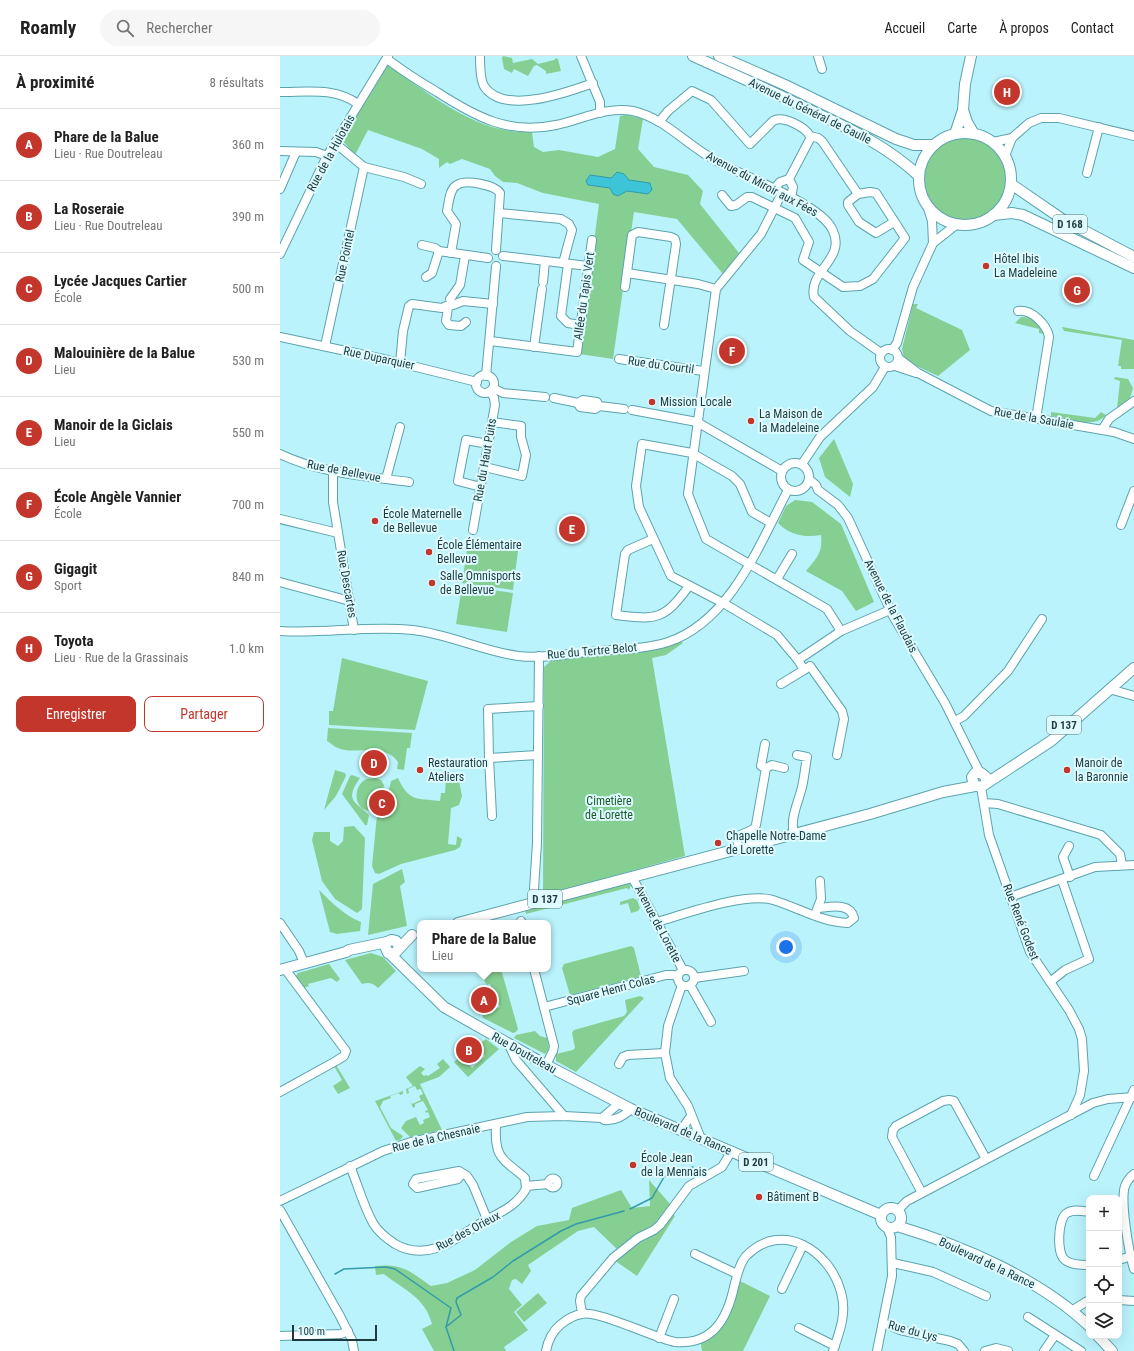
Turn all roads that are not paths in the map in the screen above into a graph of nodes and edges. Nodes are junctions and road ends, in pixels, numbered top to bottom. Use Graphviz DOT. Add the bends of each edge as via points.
graph roads {
  1 [pos="480,56"];
  2 [pos="581,56"];
  3 [pos="693,56"];
  4 [pos="719,56"];
  5 [pos="818,56"];
  6 [pos="971,56"];
  7 [pos="388,57"];
  8 [pos="822,69"];
  9 [pos="593,83"];
  10 [pos="280,92"];
  11 [pos="358,104"];
  12 [pos="963,110"];
  13 [pos="600,113"];
  14 [pos="659,122"];
  15 [pos="1099,127"];
  16 [pos="955,134"];
  17 [pos="974,134"];
  18 [pos="1134,136"];
  19 [pos="811,137"];
  20 [pos="1012,138"];
  21 [pos="993,142"];
  22 [pos="335,143"];
  23 [pos="934,145"];
  24 [pos="280,151"];
  25 [pos="296,152"];
  26 [pos="327,156"];
  27 [pos="1005,156"];
  28 [pos="364,166"];
  29 [pos="1087,173"];
  30 [pos="919,176"];
  31 [pos="789,180"];
  32 [pos="421,184"];
  33 [pos="1011,184"];
  34 [pos="280,189"];
  35 [pos="774,189"];
  36 [pos="782,193"];
  37 [pos="858,194"];
  38 [pos="722,195"];
  39 [pos="791,198"];
  40 [pos="927,205"];
  41 [pos="774,208"];
  42 [pos="499,213"];
  43 [pos="993,215"];
  44 [pos="894,222"];
  45 [pos="957,224"];
  46 [pos="592,240"];
  47 [pos="933,243"];
  48 [pos="422,245"];
  49 [pos="496,250"];
  50 [pos="439,251"];
  51 [pos="451,253"];
  52 [pos="280,254"];
  53 [pos="465,256"];
  54 [pos="503,256"];
  55 [pos="1134,257"];
  56 [pos="488,258"];
  57 [pos="546,261"];
  58 [pos="565,263"];
  59 [pos="496,266"];
  60 [pos="588,266"];
  61 [pos="1134,268"];
  62 [pos="627,273"];
  63 [pos="821,273"];
  64 [pos="426,277"];
  65 [pos="671,280"];
  66 [pos="625,287"];
  67 [pos="716,289"];
  68 [pos="449,304"];
  69 [pos="492,304"];
  70 [pos="1018,311"];
  71 [pos="466,322"];
  72 [pos="580,325"];
  73 [pos="664,325"];
  74 [pos="280,337"];
  75 [pos="490,341"];
  76 [pos="325,346"];
  77 [pos="534,347"];
  78 [pos="892,350"];
  79 [pos="881,353"];
  80 [pos="619,360"];
  81 [pos="896,362"];
  82 [pos="400,363"];
  83 [pos="885,367"];
  84 [pos="703,371"];
  85 [pos="486,376"];
  86 [pos="477,382"];
  87 [pos="492,390"];
  88 [pos="544,397"];
  89 [pos="554,398"];
  90 [pos="1134,401"];
  91 [pos="624,409"];
  92 [pos="632,410"];
  93 [pos="1036,419"];
  94 [pos="492,422"];
  95 [pos="697,422"];
  96 [pos="400,427"];
  97 [pos="1102,430"];
  98 [pos="1134,439"];
  99 [pos="488,444"];
  100 [pos="692,453"];
  101 [pos="280,454"];
  102 [pos="802,464"];
  103 [pos="485,467"];
  104 [pos="333,471"];
  105 [pos="782,471"];
  106 [pos="386,479"];
  107 [pos="810,480"];
  108 [pos="409,482"];
  109 [pos="481,487"];
  110 [pos="804,488"];
  111 [pos="788,490"];
  112 [pos="818,490"];
  113 [pos="1134,491"];
  114 [pos="280,519"];
  115 [pos="771,523"];
  116 [pos="1121,525"];
  117 [pos="473,530"];
  118 [pos="338,533"];
  119 [pos="653,539"];
  120 [pos="792,554"];
  121 [pos="750,564"];
  122 [pos="777,579"];
  123 [pos="280,582"];
  124 [pos="689,586"];
  125 [pos="350,601"];
  126 [pos="722,603"];
  127 [pos="890,610"];
  128 [pos="1042,619"];
  129 [pos="280,630"];
  130 [pos="354,630"];
  131 [pos="841,631"];
  132 [pos="539,656"];
  133 [pos="798,660"];
  134 [pos="1134,660"];
  135 [pos="1134,668"];
  136 [pos="804,670"];
  137 [pos="1123,677"];
  138 [pos="781,684"];
  139 [pos="1109,689"];
  140 [pos="1126,692"];
  141 [pos="1134,696"];
  142 [pos="539,706"];
  143 [pos="957,725"];
  144 [pos="765,744"];
  145 [pos="538,755"];
  146 [pos="797,755"];
  147 [pos="837,755"];
  148 [pos="489,758"];
  149 [pos="766,768"];
  150 [pos="784,768"];
  151 [pos="978,779"];
  152 [pos="984,803"];
  153 [pos="492,816"];
  154 [pos="794,834"];
  155 [pos="1069,846"];
  156 [pos="739,849"];
  157 [pos="1122,865"];
  158 [pos="1134,866"];
  159 [pos="632,877"];
  160 [pos="1066,878"];
  161 [pos="820,881"];
  162 [pos="1010,898"];
  163 [pos="536,902"];
  164 [pos="818,908"];
  165 [pos="814,916"];
  166 [pos="469,920"];
  167 [pos="657,922"];
  168 [pos="280,923"];
  169 [pos="416,934"];
  170 [pos="392,947"];
  171 [pos="304,964"];
  172 [pos="283,969"];
  173 [pos="744,971"];
  174 [pos="535,972"];
  175 [pos="680,974"];
  176 [pos="1050,982"];
  177 [pos="689,983"];
  178 [pos="544,1007"];
  179 [pos="711,1022"];
  180 [pos="509,1045"];
  181 [pos="665,1053"];
  182 [pos="619,1064"];
  183 [pos="546,1065"];
  184 [pos="280,1092"];
  185 [pos="1133,1095"];
  186 [pos="1079,1098"];
  187 [pos="618,1102"];
  188 [pos="1084,1108"];
  189 [pos="631,1109"];
  190 [pos="1071,1115"];
  191 [pos="564,1116"];
  192 [pos="691,1116"];
  193 [pos="602,1118"];
  194 [pos="496,1124"];
  195 [pos="681,1130"];
  196 [pos="701,1139"];
  197 [pos="731,1152"];
  198 [pos="986,1159"];
  199 [pos="350,1166"];
  200 [pos="461,1174"];
  201 [pos="1134,1174"];
  202 [pos="1094,1176"];
  203 [pos="548,1184"];
  204 [pos="526,1186"];
  205 [pos="922,1194"];
  206 [pos="280,1201"];
  207 [pos="280,1210"];
  208 [pos="1086,1212"];
  209 [pos="881,1215"];
  210 [pos="487,1219"];
  211 [pos="895,1222"];
  212 [pos="803,1245"];
  213 [pos="694,1254"];
  214 [pos="1132,1255"];
  215 [pos="1122,1259"];
  216 [pos="893,1263"];
  217 [pos="1086,1265"];
  218 [pos="1134,1269"];
  219 [pos="737,1274"];
  220 [pos="782,1289"];
  221 [pos="986,1296"];
  222 [pos="674,1299"];
  223 [pos="1122,1300"];
  224 [pos="1086,1301"];
  225 [pos="1134,1301"];
  226 [pos="1073,1310"];
  227 [pos="582,1313"];
  228 [pos="1028,1317"];
  229 [pos="883,1323"];
  230 [pos="1086,1323"];
  231 [pos="799,1328"];
  232 [pos="348,1331"];
  233 [pos="1055,1335"];
  234 [pos="280,1336"];
  235 [pos="659,1338"];
  236 [pos="1101,1339"];
  237 [pos="834,1348"];
  238 [pos="354,1351"];
  239 [pos="546,1351"];
  240 [pos="877,1351"];
  241 [pos="964,1351"];
  242 [pos="985,1351"];
  243 [pos="1008,1351"];
  244 [pos="1044,1351"];
  245 [pos="1081,1351"];
  246 [pos="1112,1351"];
  1 -- 9 [label="street" via="484,86 504,100 531,100 568,92"];
  2 -- 9 [label="street"];
  3 -- 30 [label="main road, Avenue du Général de Gaulle" via="870,139"];
  4 -- 23 [label="main road, Avenue du Général de Gaulle" via="896,139 914,145"];
  5 -- 8 [label="street"];
  6 -- 12 [label="main road"];
  7 -- 11 [label="street, Rue de la Hulotais"];
  7 -- 13 [label="street, Avenue du Miroir aux Fées" via="468,111 500,124 523,128 542,127 572,122"];
  9 -- 13 [label="street" via="600,102"];
  10 -- 11 [label="street" via="332,92 342,94"];
  11 -- 22 [label="street, Rue de la Hulotais"];
  12 -- 16 [label="main road"];
  12 -- 17 [label="main road"];
  13 -- 14 [label="street, Avenue du Miroir aux Fées" via="631,111"];
  14 -- 19 [label="street" via="692,91 711,100 750,144 772,121 780,118 805,130"];
  14 -- 35 [label="street, Avenue du Miroir aux Fées" via="714,160"];
  15 -- 18 [label="street"];
  15 -- 20 [label="street" via="1048,117 1029,123"];
  15 -- 29 [label="street"];
  16 -- 17 [label="main road"];
  16 -- 23 [label="main road"];
  17 -- 21 [label="main road"];
  19 -- 31 [label="street"];
  19 -- 37 [label="street" via="822,141"];
  20 -- 21 [label="street"];
  20 -- 27 [label="street"];
  21 -- 27 [label="main road"];
  22 -- 26 [label="street, Rue de la Hulotais"];
  22 -- 28 [label="street"];
  23 -- 30 [label="main road" via="923,160"];
  24 -- 25 [label="street"];
  25 -- 26 [label="street" via="316,152"];
  25 -- 34 [label="street"];
  26 -- 52 [label="street, Rue de la Hulotais"];
  27 -- 33 [label="main road" via="1010,167"];
  28 -- 32 [label="street"];
  28 -- 76 [label="street, Rue Pointel"];
  30 -- 40 [label="main road" via="921,192"];
  31 -- 35 [label="street" via="780,182"];
  31 -- 39 [label="street" via="792,186"];
  33 -- 43 [label="main road" via="1006,200"];
  33 -- 55 [label="main road, D 168" via="1057,217"];
  35 -- 36 [label="street, Avenue du Miroir aux Fées"];
  36 -- 39 [label="street, Avenue du Miroir aux Fées"];
  36 -- 41 [label="street"];
  37 -- 44 [label="street" via="876,193"];
  37 -- 44 [label="street" via="848,202 848,205 858,222 876,233"];
  38 -- 41 [label="street" via="731,206 752,197"];
  39 -- 63 [label="street, Avenue du Miroir aux Fées" via="818,213 834,232 836,247 832,258"];
  40 -- 45 [label="main road" via="937,216"];
  40 -- 47 [label="street" via="932,221"];
  41 -- 63 [label="street" via="795,218 810,242 803,260"];
  41 -- 67 [label="street" via="761,234"];
  42 -- 49 [label="street"];
  42 -- 51 [label="street" via="500,193 495,188 468,181 456,185 451,191 447,211 456,224"];
  42 -- 58 [label="street" via="566,221 572,230"];
  43 -- 45 [label="main road" via="976,224"];
  43 -- 61 [label="main road" via="1012,213 1023,216"];
  44 -- 63 [label="street" via="905,238 873,279 860,286 843,288"];
  45 -- 47 [label="street"];
  46 -- 60 [label="street, Allée du Tapis Vert"];
  47 -- 78 [label="street" via="913,287"];
  48 -- 50 [label="street"];
  49 -- 54 [label="street"];
  49 -- 56 [label="street" via="489,254"];
  50 -- 51 [label="street"];
  50 -- 64 [label="street" via="432,273"];
  51 -- 53 [label="street"];
  53 -- 56 [label="street"];
  53 -- 68 [label="street" via="460,285"];
  54 -- 57 [label="street"];
  54 -- 59 [label="street" via="503,260"];
  56 -- 59 [label="street" via="492,265"];
  57 -- 58 [label="street"];
  57 -- 77 [label="street"];
  58 -- 60 [label="street"];
  58 -- 72 [label="street" via="561,316 568,323"];
  59 -- 69 [label="street"];
  60 -- 72 [label="street, Allée du Tapis Vert"];
  62 -- 65 [label="street"];
  62 -- 65 [label="street" via="632,235 638,232 671,237 675,239 676,244"];
  62 -- 66 [label="street"];
  63 -- 79 [label="street, Avenue du Miroir aux Fées" via="814,285 814,297 850,331"];
  65 -- 67 [label="street"];
  65 -- 73 [label="street"];
  67 -- 84 [label="street"];
  68 -- 69 [label="street" via="463,301"];
  68 -- 71 [label="street" via="446,321 449,325 461,326"];
  68 -- 82 [label="street" via="442,308 412,304 409,306 403,331"];
  69 -- 75 [label="street"];
  70 -- 93 [label="street" via="1025,311 1042,322 1048,331"];
  72 -- 77 [label="street, Allée du Tapis Vert" via="577,352"];
  74 -- 76 [label="street, Rue Duparquier"];
  75 -- 77 [label="street"];
  75 -- 85 [label="street"];
  76 -- 82 [label="street, Rue Duparquier"];
  78 -- 79 [label="street" via="886,349"];
  78 -- 81 [label="street" via="896,353"];
  79 -- 83 [label="street" via="879,359"];
  80 -- 84 [label="street, Rue du Courtil"];
  81 -- 83 [label="street"];
  81 -- 93 [label="street, Rue de la Saulaie" via="992,411"];
  82 -- 86 [label="street, Rue Duparquier"];
  83 -- 102 [label="street" via="873,387 820,437"];
  84 -- 95 [label="street"];
  85 -- 86 [label="street" via="480,377"];
  85 -- 87 [label="street" via="493,380"];
  86 -- 87 [label="street" via="480,392"];
  87 -- 88 [label="street"];
  87 -- 94 [label="street, Rue du Haut Puits" via="495,405"];
  89 -- 91 [label="street" via="578,403 583,400 597,402 599,406"];
  90 -- 97 [label="street" via="1109,419"];
  92 -- 95 [label="street"];
  93 -- 97 [label="street, Rue de la Saulaie"];
  94 -- 99 [label="street, Rue du Haut Puits"];
  94 -- 103 [label="street" via="521,426 526,455 522,476"];
  95 -- 100 [label="street"];
  95 -- 105 [label="street"];
  96 -- 106 [label="street"];
  97 -- 98 [label="street, Rue de la Saulaie"];
  99 -- 103 [label="street, Rue du Haut Puits"];
  99 -- 109 [label="street" via="466,440 458,481"];
  100 -- 115 [label="street" via="737,480 752,512"];
  100 -- 119 [label="street" via="642,444 636,496"];
  100 -- 121 [label="street" via="688,494 703,534 711,542"];
  101 -- 104 [label="street, Rue de Bellevue"];
  102 -- 105 [label="street" via="788,464"];
  102 -- 107 [label="street" via="809,471"];
  103 -- 109 [label="street, Rue du Haut Puits"];
  104 -- 106 [label="street, Rue de Bellevue"];
  104 -- 118 [label="street, Rue Descartes" via="332,490"];
  105 -- 111 [label="street" via="782,483"];
  106 -- 108 [label="street, Rue de Bellevue"];
  107 -- 110 [label="street"];
  107 -- 112 [label="street, Avenue de la Flaudais"];
  109 -- 117 [label="street, Rue du Haut Puits"];
  110 -- 111 [label="street"];
  110 -- 112 [label="street, Avenue de la Flaudais"];
  111 -- 115 [label="street, Rue du Tertre Belot"];
  112 -- 127 [label="street, Avenue de la Flaudais" via="838,505 848,518"];
  113 -- 116 [label="street"];
  114 -- 118 [label="street"];
  115 -- 121 [label="street, Rue du Tertre Belot"];
  118 -- 125 [label="street, Rue Descartes"];
  119 -- 124 [label="street" via="671,576"];
  119 -- 124 [label="street" via="628,550 625,554 616,615 656,617 675,605"];
  120 -- 122 [label="street"];
  121 -- 122 [label="street"];
  121 -- 126 [label="street, Rue du Tertre Belot"];
  122 -- 131 [label="street" via="827,609"];
  123 -- 125 [label="street"];
  124 -- 126 [label="street"];
  125 -- 130 [label="street, Rue Descartes"];
  126 -- 132 [label="street, Rue du Tertre Belot" via="699,625 665,642 646,647"];
  126 -- 133 [label="street" via="777,635"];
  127 -- 131 [label="street"];
  127 -- 143 [label="street, Avenue de la Flaudais"];
  128 -- 143 [label="street" via="1008,671"];
  129 -- 130 [label="street"];
  130 -- 132 [label="street, Rue Descartes" via="378,628 418,631 517,656"];
  131 -- 133 [label="street"];
  132 -- 142 [label="street, Rue du Tertre Belot"];
  133 -- 136 [label="street"];
  134 -- 151 [label="main road, D 137" via="1052,735"];
  135 -- 137 [label="main road, D 137"];
  136 -- 138 [label="street"];
  136 -- 147 [label="street" via="810,666 842,711 844,719"];
  137 -- 139 [label="main road, D 137"];
  137 -- 140 [label="street" via="1122,686"];
  139 -- 140 [label="street"];
  139 -- 151 [label="main road, D 137" via="1051,741"];
  140 -- 141 [label="street"];
  142 -- 145 [label="street, Rue du Tertre Belot"];
  142 -- 148 [label="street" via="488,710"];
  143 -- 151 [label="street, Avenue de la Flaudais"];
  144 -- 149 [label="street" via="761,766"];
  145 -- 148 [label="street"];
  145 -- 163 [label="street, Rue du Tertre Belot" via="534,890"];
  146 -- 154 [label="street" via="807,757 792,828"];
  148 -- 153 [label="street"];
  149 -- 150 [label="street" via="772,765"];
  149 -- 156 [label="street" via="756,826 738,836"];
  151 -- 152 [label="street, Rue René Godest"];
  151 -- 154 [label="main road, D 137" via="870,814"];
  152 -- 157 [label="street" via="998,804 1100,835 1120,854"];
  152 -- 162 [label="street, Rue René Godest" via="989,835"];
  154 -- 156 [label="main road, D 137"];
  155 -- 160 [label="street" via="1063,856"];
  156 -- 159 [label="main road, D 137"];
  157 -- 158 [label="street"];
  157 -- 160 [label="street" via="1095,867"];
  159 -- 163 [label="main road, D 137"];
  159 -- 167 [label="street, Avenue de Lorette"];
  160 -- 162 [label="street"];
  160 -- 176 [label="street" via="1088,959 1065,970"];
  161 -- 164 [label="street" via="821,899"];
  162 -- 176 [label="street, Rue René Godest" via="1030,952"];
  163 -- 166 [label="main road, D 137"];
  164 -- 165 [label="street"];
  164 -- 165 [label="street" via="843,907 850,909 854,918 848,923"];
  165 -- 167 [label="street" via="773,900 756,898 714,906"];
  167 -- 175 [label="street, Avenue de Lorette"];
  168 -- 171 [label="street" via="299,951"];
  169 -- 170 [label="main road"];
  170 -- 171 [label="main road" via="349,950"];
  170 -- 180 [label="main road, Rue Doutreleau / D 201" via="401,963 444,1007"];
  171 -- 172 [label="main road"];
  172 -- 184 [label="street" via="346,1051 344,1056 336,1061"];
  173 -- 177 [label="street"];
  174 -- 178 [label="street"];
  175 -- 177 [label="street, Avenue de Lorette" via="678,982"];
  175 -- 177 [label="street" via="690,971"];
  175 -- 178 [label="street, Square Henri Colas" via="666,975"];
  176 -- 186 [label="street, Rue René Godest" via="1074,1018 1082,1039 1085,1066"];
  177 -- 179 [label="street, Avenue de Lorette"];
  177 -- 181 [label="street" via="668,1026"];
  178 -- 183 [label="street" via="554,1046"];
  180 -- 183 [label="main road, Rue Doutreleau / D 201"];
  180 -- 191 [label="street" via="516,1060"];
  181 -- 182 [label="street" via="628,1054"];
  181 -- 192 [label="street" via="670,1078 688,1106"];
  183 -- 187 [label="main road, Rue Doutreleau / D 201"];
  185 -- 188 [label="street" via="1101,1100"];
  185 -- 202 [label="street"];
  186 -- 188 [label="street"];
  186 -- 190 [label="street, Rue René Godest"];
  187 -- 189 [label="main road, Boulevard de la Rance / D 201"];
  187 -- 193 [label="street"];
  188 -- 190 [label="street"];
  189 -- 193 [label="street, Rue de la Chesnaie" via="618,1119"];
  189 -- 195 [label="main road, Boulevard de la Rance / D 201"];
  190 -- 198 [label="street"];
  191 -- 193 [label="street, Rue de la Chesnaie"];
  191 -- 194 [label="street, Rue de la Chesnaie" via="527,1117"];
  192 -- 195 [label="street"];
  192 -- 196 [label="street"];
  194 -- 199 [label="street, Rue de la Chesnaie" via="406,1143 383,1150"];
  194 -- 204 [label="street" via="499,1154 525,1178"];
  195 -- 196 [label="main road, Boulevard de la Rance / D 201"];
  196 -- 197 [label="main road, Boulevard de la Rance / D 201"];
  197 -- 209 [label="main road, Boulevard de la Rance / D 201"];
  197 -- 227 [label="street" via="722,1167 689,1186 672,1211 654,1230 638,1238 613,1258 581,1296"];
  198 -- 205 [label="street"];
  198 -- 205 [label="street" via="954,1101 943,1101 896,1126 892,1137"];
  199 -- 206 [label="street, Rue de la Chesnaie"];
  199 -- 210 [label="street, Rue des Orieux" via="374,1224 389,1240 405,1249 423,1251 445,1245"];
  200 -- 200 [label="street" via="458,1179 417,1188 413,1184 416,1179 456,1170"];
  200 -- 210 [label="street" via="467,1176 473,1186"];
  201 -- 214 [label="street" via="1129,1178 1124,1193"];
  203 -- 204 [label="street"];
  204 -- 210 [label="street, Rue des Orieux" via="522,1196 507,1210"];
  205 -- 211 [label="street" via="906,1201"];
  207 -- 232 [label="street"];
  208 -- 217 [label="street" via="1073,1211 1064,1216 1061,1220 1059,1242 1060,1254 1064,1259"];
  209 -- 211 [label="main road" via="881,1221"];
  209 -- 211 [label="main road" via="888,1209"];
  211 -- 216 [label="street" via="891,1238"];
  211 -- 226 [label="main road, Boulevard de la Rance" via="1024,1278"];
  212 -- 219 [label="street" via="786,1240 764,1243 746,1256"];
  212 -- 220 [label="street"];
  212 -- 237 [label="street" via="823,1258 838,1282 842,1294 844,1317"];
  213 -- 219 [label="street"];
  214 -- 215 [label="street"];
  214 -- 218 [label="street"];
  216 -- 221 [label="street" via="933,1272"];
  216 -- 229 [label="street"];
  219 -- 235 [label="street" via="727,1312 717,1327 691,1341 675,1342"];
  222 -- 235 [label="street"];
  223 -- 225 [label="street"];
  224 -- 226 [label="street"];
  226 -- 230 [label="main road, Boulevard de la Rance"];
  227 -- 235 [label="street" via="598,1316"];
  227 -- 239 [label="street" via="555,1329"];
  228 -- 233 [label="street"];
  229 -- 240 [label="street"];
  229 -- 241 [label="street, Rue du Lys" via="900,1330 950,1341 958,1344"];
  231 -- 237 [label="street"];
  232 -- 234 [label="street" via="341,1334"];
  232 -- 238 [label="street"];
  233 -- 244 [label="street"];
  233 -- 245 [label="street"];
  236 -- 246 [label="main road"];
  242 -- 243 [label="street" via="996,1348"];
}
